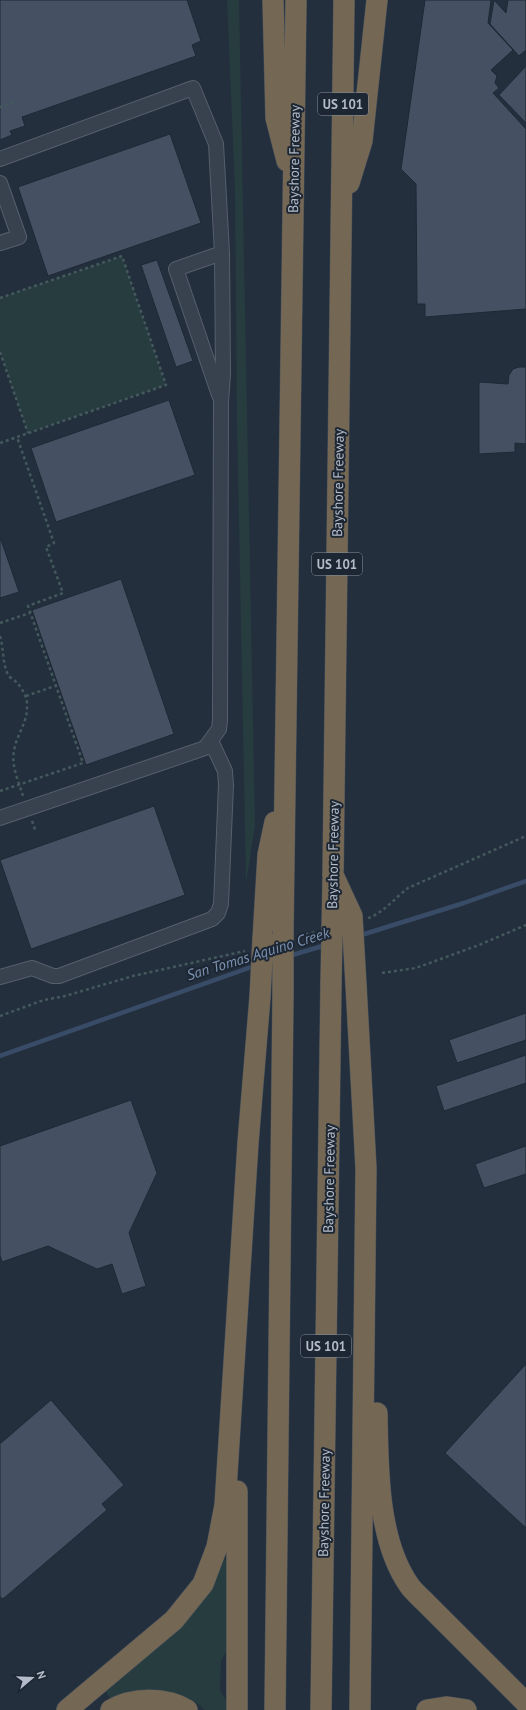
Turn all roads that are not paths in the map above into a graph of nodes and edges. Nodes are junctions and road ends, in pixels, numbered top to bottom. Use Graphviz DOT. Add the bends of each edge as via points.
graph roads {
  1 [pos="273,0"];
  2 [pos="296,0"];
  3 [pos="344,0"];
  4 [pos="377,0"];
  5 [pos="0,159"];
  6 [pos="0,183"];
  7 [pos="293,187"];
  8 [pos="342,207"];
  9 [pos="0,243"];
  10 [pos="222,253"];
  11 [pos="221,402"];
  12 [pos="211,741"];
  13 [pos="285,771"];
  14 [pos="0,818"];
  15 [pos="333,875"];
  16 [pos="0,977"];
  17 [pos="366,1168"];
  18 [pos="238,1314"];
  19 [pos="526,1703"];
  20 [pos="68,1710"];
  21 [pos="111,1710"];
  22 [pos="188,1710"];
  23 [pos="237,1710"];
  24 [pos="275,1710"];
  25 [pos="321,1710"];
  26 [pos="360,1710"];
  27 [pos="427,1710"];
  28 [pos="466,1710"];
  1 -- 7 [label="highway" via="276,118"];
  2 -- 7 [label="highway, Bayshore Freeway"];
  3 -- 8 [label="highway, Bayshore Freeway / US 101"];
  4 -- 8 [label="highway" via="362,141"];
  5 -- 10 [label="lane" via="193,88 216,144"];
  6 -- 9 [label="lane" via="19,237"];
  7 -- 13 [label="highway, Bayshore Freeway"];
  8 -- 15 [label="highway, Bayshore Freeway / US 101"];
  10 -- 11 [label="lane"];
  10 -- 11 [label="lane" via="176,269"];
  11 -- 12 [label="lane" via="220,720 219,729"];
  12 -- 14 [label="lane" via="205,748"];
  12 -- 16 [label="lane" via="225,771 226,785 221,904 218,913 212,919 59,976 32,968"];
  13 -- 18 [label="highway, bridge" via="268,855"];
  13 -- 24 [label="highway, Bayshore Freeway, bridge"];
  15 -- 17 [label="highway, bridge" via="352,916"];
  15 -- 25 [label="highway, Bayshore Freeway / US 101, bridge"];
  17 -- 19 [label="highway" via="372,1205 378,1458 381,1498 391,1545 409,1585"];
  17 -- 26 [label="highway"];
  18 -- 20 [label="highway" via="225,1505 217,1547 203,1584 174,1620"];
  18 -- 23 [label="highway"];
  21 -- 22 [label="highway" via="134,1702 156,1701 167,1702"];
  27 -- 28 [label="highway" via="446,1707"];
}
